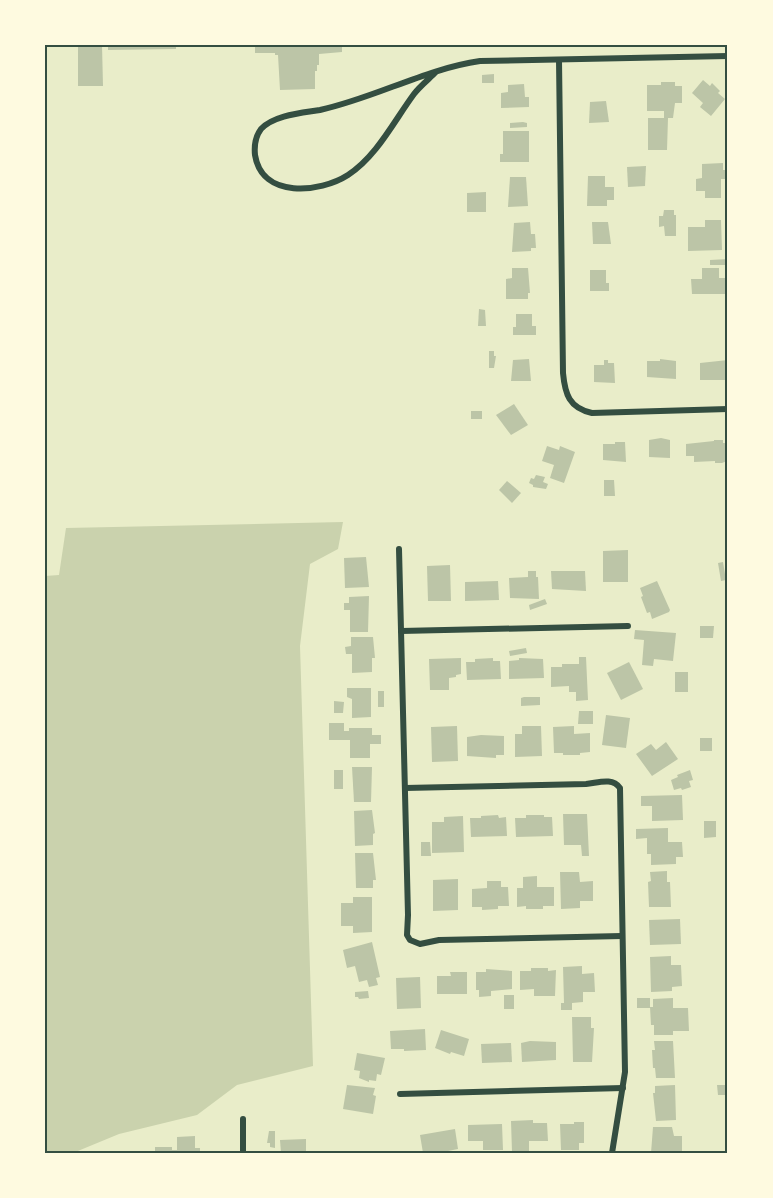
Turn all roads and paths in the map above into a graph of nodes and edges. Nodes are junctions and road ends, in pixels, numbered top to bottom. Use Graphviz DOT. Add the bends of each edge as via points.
graph roads {
  1 [pos="728,56"];
  2 [pos="559,60"];
  3 [pos="436,72"];
  4 [pos="728,409"];
  5 [pos="399,549"];
  6 [pos="628,626"];
  7 [pos="401,631"];
  8 [pos="405,788"];
  9 [pos="622,936"];
  10 [pos="623,1088"];
  11 [pos="400,1095"];
  12 [pos="243,1119"];
  13 [pos="243,1153"];
  14 [pos="612,1153"];
  1 -- 2 [label="street"];
  2 -- 3 [label="street" via="480,61"];
  2 -- 4 [label="street" via="562,331 565,392 569,401 592,413"];
  3 -- 3 [label="street" via="416,92 362,165 347,176 315,188 299,189 283,187 261,171 254,143 269,122 341,105"];
  5 -- 7 [label="street"];
  6 -- 7 [label="street"];
  7 -- 8 [label="street"];
  8 -- 9 [label="street" via="607,781 616,784 621,797"];
  8 -- 9 [label="street" via="410,940 420,944 439,940"];
  9 -- 10 [label="street"];
  10 -- 11 [label="street"];
  10 -- 14 [label="street"];
  12 -- 13 [label="street"];
}
